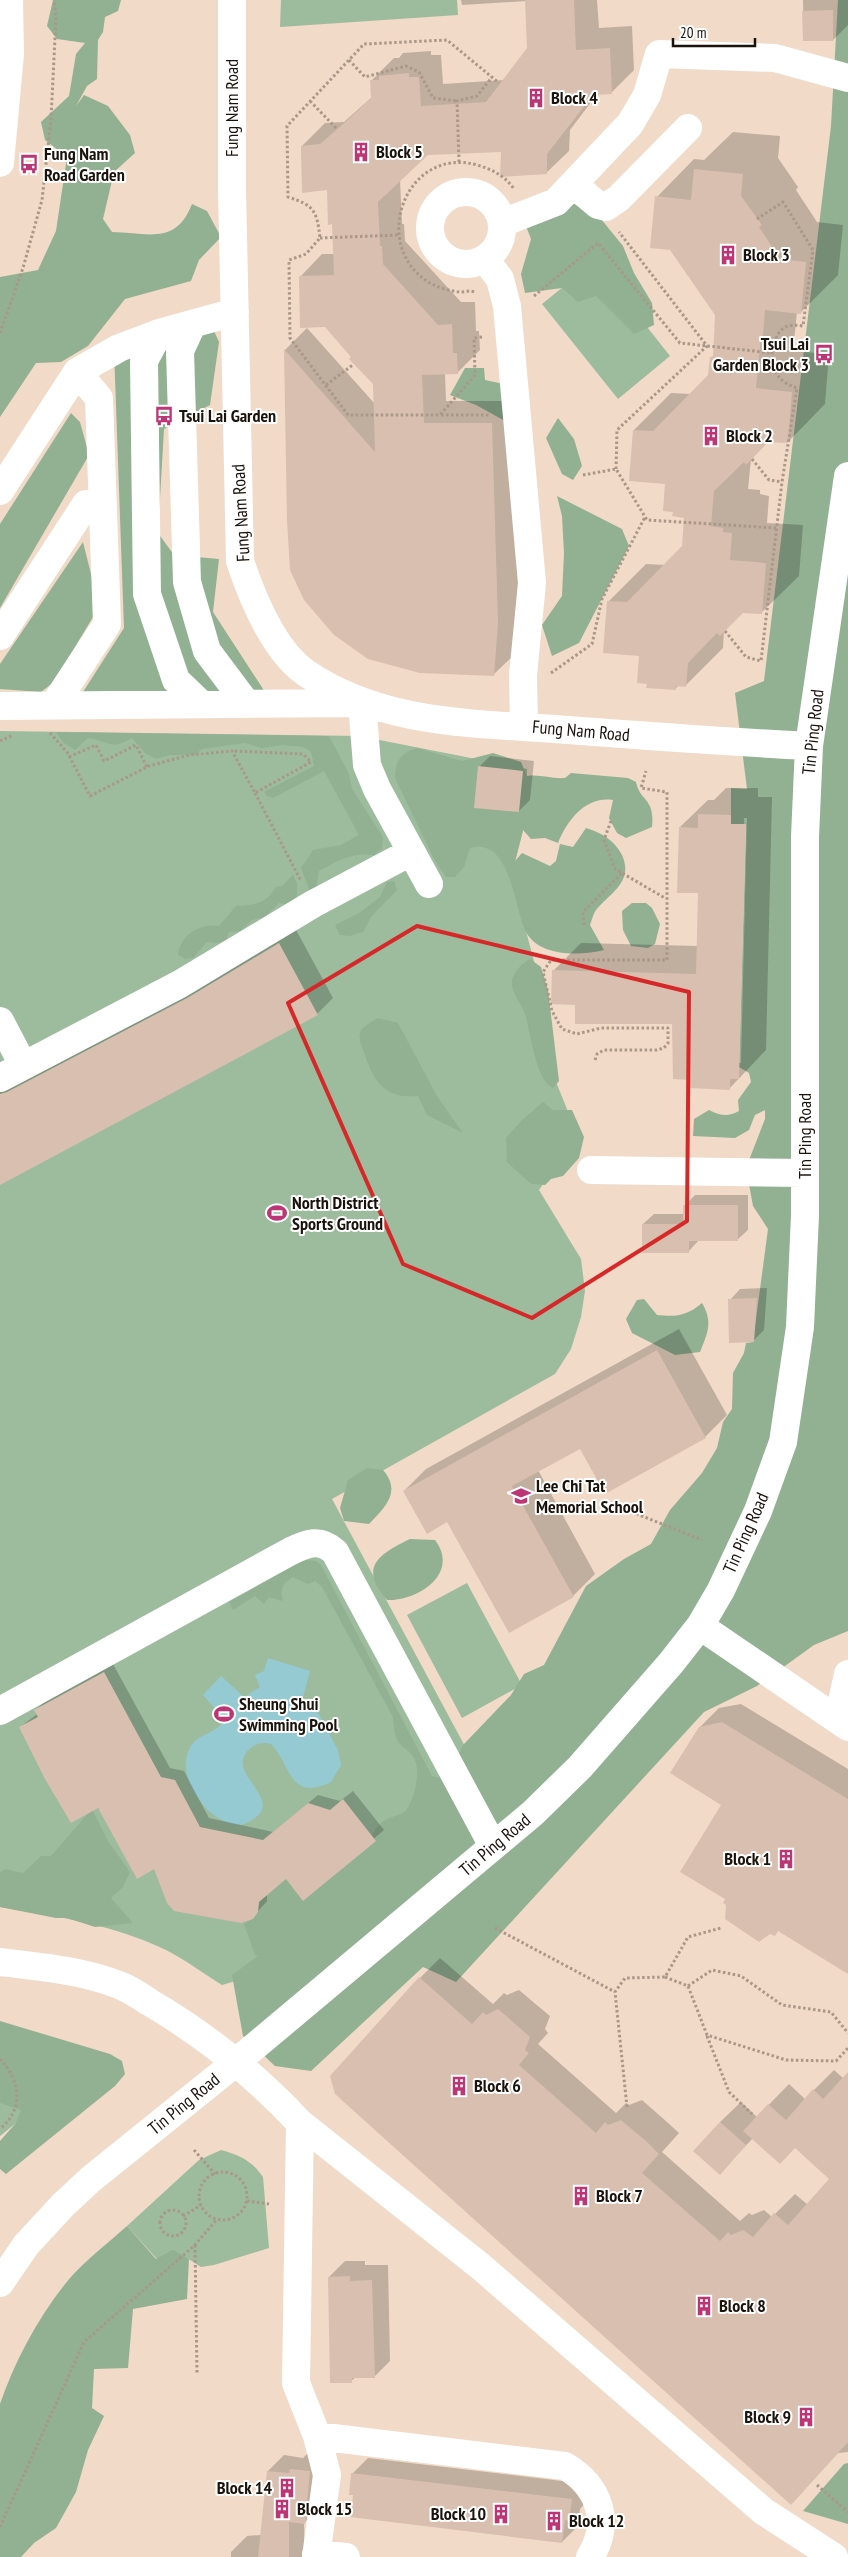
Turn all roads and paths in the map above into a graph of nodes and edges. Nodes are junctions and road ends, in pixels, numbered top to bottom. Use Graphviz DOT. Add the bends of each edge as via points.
graph roads {
  1 [pos="9,0"];
  2 [pos="54,0"];
  3 [pos="232,0"];
  4 [pos="349,60"];
  5 [pos="492,77"];
  6 [pos="848,78"];
  7 [pos="310,101"];
  8 [pos="457,101"];
  9 [pos="688,128"];
  10 [pos="337,129"];
  11 [pos="459,162"];
  12 [pos="0,163"];
  13 [pos="574,185"];
  14 [pos="598,205"];
  15 [pos="514,219"];
  16 [pos="398,235"];
  17 [pos="320,238"];
  18 [pos="485,259"];
  19 [pos="478,297"];
  20 [pos="235,312"];
  21 [pos="192,325"];
  22 [pos="0,333"];
  23 [pos="159,333"];
  24 [pos="772,353"];
  25 [pos="354,364"];
  26 [pos="77,372"];
  27 [pos="326,385"];
  28 [pos="440,415"];
  29 [pos="496,415"];
  30 [pos="752,459"];
  31 [pos="616,469"];
  32 [pos="583,475"];
  33 [pos="848,476"];
  34 [pos="782,482"];
  35 [pos="0,491"];
  36 [pos="102,504"];
  37 [pos="645,516"];
  38 [pos="776,528"];
  39 [pos="725,631"];
  40 [pos="0,636"];
  41 [pos="545,677"];
  42 [pos="246,703"];
  43 [pos="201,704"];
  44 [pos="362,704"];
  45 [pos="54,705"];
  46 [pos="0,706"];
  47 [pos="524,726"];
  48 [pos="41,732"];
  49 [pos="16,734"];
  50 [pos="0,741"];
  51 [pos="809,746"];
  52 [pos="232,751"];
  53 [pos="70,757"];
  54 [pos="147,767"];
  55 [pos="646,771"];
  56 [pos="255,793"];
  57 [pos="611,821"];
  58 [pos="411,852"];
  59 [pos="622,873"];
  60 [pos="429,884"];
  61 [pos="666,898"];
  62 [pos="313,904"];
  63 [pos="584,926"];
  64 [pos="0,1021"];
  65 [pos="595,1060"];
  66 [pos="12,1072"];
  67 [pos="591,1170"];
  68 [pos="805,1173"];
  69 [pos="627,1510"];
  70 [pos="702,1540"];
  71 [pos="700,1626"];
  72 [pos="848,1674"];
  73 [pos="0,1711"];
  74 [pos="843,1724"];
  75 [pos="493,1846"];
  76 [pos="495,1928"];
  77 [pos="722,1928"];
  78 [pos="0,1962"];
  79 [pos="665,1978"];
  80 [pos="688,1986"];
  81 [pos="615,1992"];
  82 [pos="848,2033"];
  83 [pos="707,2035"];
  84 [pos="848,2048"];
  85 [pos="0,2059"];
  86 [pos="235,2063"];
  87 [pos="626,2107"];
  88 [pos="752,2114"];
  89 [pos="300,2123"];
  90 [pos="0,2129"];
  91 [pos="194,2150"];
  92 [pos="216,2174"];
  93 [pos="246,2201"];
  94 [pos="269,2204"];
  95 [pos="201,2205"];
  96 [pos="184,2216"];
  97 [pos="217,2219"];
  98 [pos="195,2245"];
  99 [pos="0,2283"];
  100 [pos="197,2373"];
  101 [pos="317,2436"];
  102 [pos="817,2485"];
  103 [pos="848,2512"];
  104 [pos="0,2527"];
  105 [pos="316,2555"];
  106 [pos="346,2557"];
  107 [pos="590,2557"];
  108 [pos="834,2557"];
  1 -- 12 [label="street" via="10,54"];
  2 -- 22 [label="path" via="51,119 42,200"];
  3 -- 20 [label="street, Fung Nam Road"];
  4 -- 8 [label="path" via="365,77 406,66 419,72 433,98"];
  5 -- 8 [label="path" via="477,96"];
  6 -- 13 [label="street" via="775,58 658,54 647,95 630,124"];
  7 -- 10 [label="path"];
  8 -- 11 [label="path"];
  9 -- 14 [label="street" via="620,198 606,206"];
  11 -- 15 [label="path" via="490,168 508,181 520,197"];
  11 -- 16 [label="path" via="430,171 417,181 407,193 399,213"];
  13 -- 14 [label="street"];
  13 -- 15 [label="street" via="556,202"];
  14 -- 31 [label="path" via="707,346 617,430"];
  15 -- 18 [label="street" via="499,244"];
  15 -- 18 [label="street" via="498,211 480,194 468,191 456,192 436,207 430,218 429,230 439,253 449,261 461,264"];
  16 -- 17 [label="path"];
  16 -- 19 [label="path" via="404,256 430,283 447,290 473,291"];
  18 -- 47 [label="street" via="500,279 507,306 532,583 523,675"];
  20 -- 21 [label="street"];
  20 -- 44 [label="street, Fung Nam Road" via="240,560 252,596 277,642 305,672"];
  21 -- 23 [label="street"];
  21 -- 42 [label="street" via="180,351 187,582 207,651"];
  23 -- 26 [label="street" via="118,348"];
  23 -- 43 [label="street" via="144,361 146,594 176,680"];
  24 -- 34 [label="path" via="772,365 778,378 797,388"];
  25 -- 27 [label="path"];
  26 -- 35 [label="street"];
  26 -- 36 [label="street" via="99,398"];
  28 -- 29 [label="path"];
  30 -- 34 [label="path" via="769,480"];
  31 -- 32 [label="path"];
  31 -- 37 [label="path"];
  33 -- 51 [label="street, Tin Ping Road"];
  34 -- 38 [label="path"];
  36 -- 40 [label="street" via="86,504"];
  36 -- 45 [label="street" via="107,624"];
  37 -- 38 [label="path" via="647,520"];
  37 -- 41 [label="path" via="602,599 592,644"];
  38 -- 39 [label="path" via="761,661 746,658"];
  42 -- 43 [label="street"];
  42 -- 44 [label="street"];
  43 -- 45 [label="street"];
  44 -- 47 [label="street, Fung Nam Road" via="422,719"];
  44 -- 58 [label="street" via="367,765"];
  45 -- 46 [label="street"];
  47 -- 51 [label="street, Fung Nam Road"];
  48 -- 53 [label="path" via="50,733"];
  49 -- 50 [label="path"];
  51 -- 68 [label="street, Tin Ping Road" via="805,847"];
  52 -- 54 [label="path" via="189,755"];
  52 -- 56 [label="path"];
  52 -- 56 [label="path" via="303,754 312,762"];
  53 -- 54 [label="path" via="96,745 104,760 136,746"];
  53 -- 54 [label="path" via="90,796"];
  55 -- 61 [label="path" via="641,788 667,792"];
  56 -- 62 [label="path"];
  57 -- 59 [label="path" via="604,840 615,869"];
  58 -- 60 [label="street"];
  58 -- 62 [label="street"];
  59 -- 61 [label="path"];
  59 -- 63 [label="path" via="583,912"];
  61 -- 65 [label="path" via="666,960 551,960 542,972 552,1011 562,1029 577,1034 601,1028 668,1028 668,1043 664,1048 604,1050 597,1054"];
  62 -- 66 [label="street" via="180,984"];
  64 -- 66 [label="street"];
  67 -- 68 [label="street"];
  68 -- 71 [label="street, Tin Ping Road" via="800,1327 783,1442 758,1511"];
  69 -- 70 [label="path"];
  71 -- 74 [label="street"];
  71 -- 75 [label="street, Tin Ping Road" via="580,1767"];
  72 -- 74 [label="street"];
  73 -- 75 [label="street" via="290,1551 308,1543 327,1545 335,1552"];
  75 -- 86 [label="street, Tin Ping Road"];
  76 -- 81 [label="path"];
  77 -- 79 [label="path" via="688,1937"];
  78 -- 86 [label="street" via="62,1969 120,1985 174,2017"];
  79 -- 80 [label="path"];
  79 -- 81 [label="path" via="625,1978"];
  80 -- 82 [label="path" via="712,1970 741,1976 782,2005 831,2012"];
  80 -- 83 [label="path"];
  81 -- 87 [label="path"];
  83 -- 84 [label="path" via="786,2060 836,2061"];
  83 -- 88 [label="path" via="729,2092"];
  85 -- 90 [label="path" via="13,2076 18,2096 15,2110"];
  86 -- 89 [label="street"];
  86 -- 99 [label="street, Tin Ping Road" via="91,2179 26,2245"];
  89 -- 101 [label="street" via="296,2383"];
  89 -- 108 [label="street" via="480,2266 763,2511"];
  91 -- 92 [label="path"];
  92 -- 93 [label="path" via="232,2174 239,2178 247,2192"];
  92 -- 95 [label="path" via="203,2183"];
  93 -- 94 [label="path"];
  93 -- 97 [label="path" via="238,2215"];
  95 -- 96 [label="path"];
  95 -- 97 [label="path"];
  96 -- 96 [label="path" via="186,2225 182,2232 174,2236 163,2232 160,2220 166,2212 174,2210"];
  97 -- 98 [label="path"];
  98 -- 100 [label="path"];
  98 -- 104 [label="path" via="84,2342"];
  101 -- 105 [label="street" via="327,2475"];
  101 -- 107 [label="street" via="565,2466 589,2485 599,2505 602,2528"];
  102 -- 103 [label="path"];
  105 -- 106 [label="street"];
}
